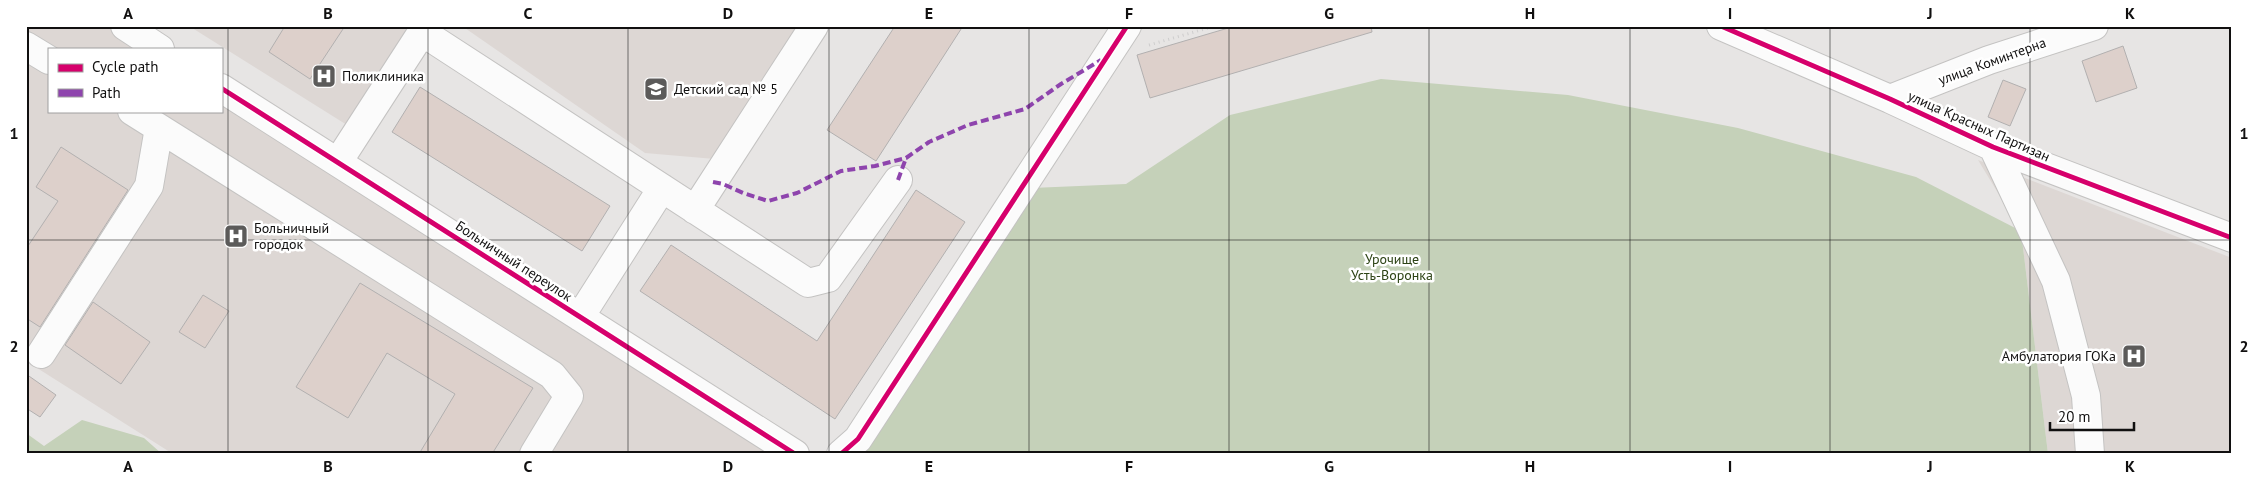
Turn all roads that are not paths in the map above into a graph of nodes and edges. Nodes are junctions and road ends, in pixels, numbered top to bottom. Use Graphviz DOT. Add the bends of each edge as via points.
graph roads {
  1 [pos="125,26"];
  2 [pos="814,26"];
  3 [pos="1127,26"];
  4 [pos="1721,26"];
  5 [pos="2094,26"];
  6 [pos="424,29"];
  7 [pos="26,46"];
  8 [pos="158,48"];
  9 [pos="48,59"];
  10 [pos="222,89"];
  11 [pos="1890,99"];
  12 [pos="134,112"];
  13 [pos="159,128"];
  14 [pos="1993,147"];
  15 [pos="338,162"];
  16 [pos="898,180"];
  17 [pos="662,188"];
  18 [pos="695,210"];
  19 [pos="2232,238"];
  20 [pos="580,316"];
  21 [pos="41,354"];
  22 [pos="534,454"];
  23 [pos="796,454"];
  24 [pos="841,454"];
  25 [pos="2090,454"];
  1 -- 8 [label="street"];
  2 -- 18 [label="street"];
  3 -- 24 [label="street" via="858,439"];
  4 -- 11 [label="street, улица Красных Партизан"];
  5 -- 11 [label="street, улица Коминтерна" via="1989,60"];
  6 -- 15 [label="street"];
  6 -- 17 [label="street"];
  7 -- 9 [label="street"];
  10 -- 15 [label="street, Больничный переулок"];
  11 -- 14 [label="street, улица Красных Партизан"];
  12 -- 13 [label="street"];
  13 -- 21 [label="street" via="148,186"];
  13 -- 22 [label="street" via="552,375 569,396"];
  14 -- 19 [label="street, улица Красных Партизан"];
  14 -- 25 [label="street" via="2056,281 2086,396"];
  15 -- 20 [label="street, Больничный переулок"];
  16 -- 18 [label="street" via="828,278 808,283"];
  17 -- 18 [label="street"];
  17 -- 20 [label="street"];
  20 -- 23 [label="street, Больничный переулок"];
}
